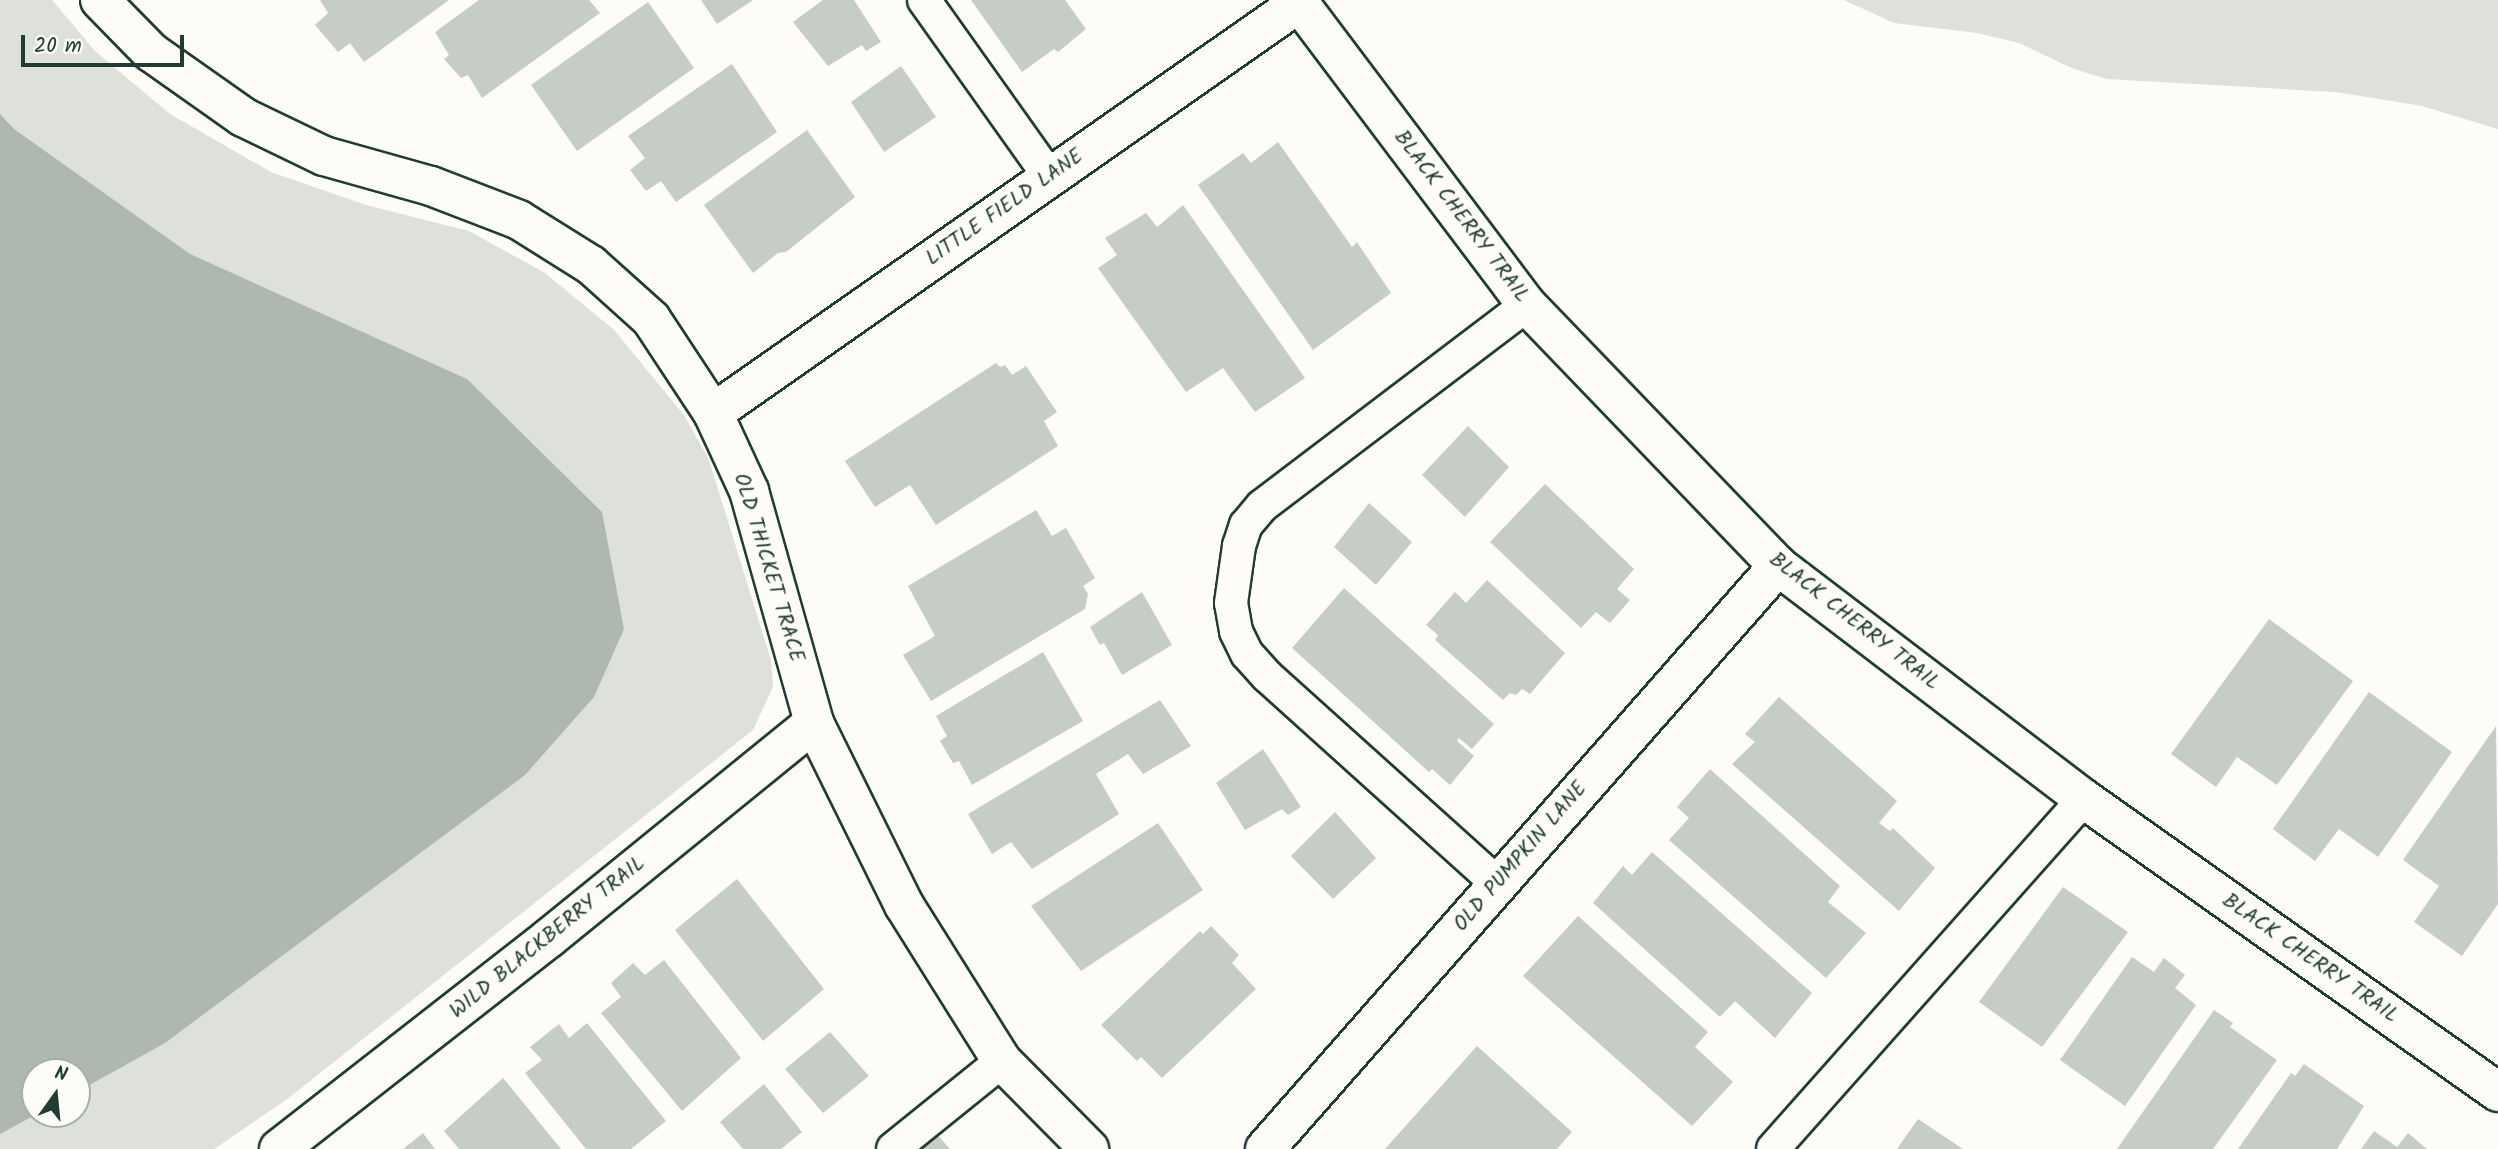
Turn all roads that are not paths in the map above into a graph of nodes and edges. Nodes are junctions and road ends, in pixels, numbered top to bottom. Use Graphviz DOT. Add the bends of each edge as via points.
graph roads {
  1 [pos="100,0"];
  2 [pos="924,0"];
  3 [pos="1298,1"];
  4 [pos="1050,177"];
  5 [pos="1527,305"];
  6 [pos="713,413"];
  7 [pos="1778,566"];
  8 [pos="814,723"];
  9 [pos="2084,799"];
  10 [pos="1498,884"];
  11 [pos="1002,1061"];
  12 [pos="2498,1092"];
  13 [pos="279,1149"];
  14 [pos="893,1149"];
  15 [pos="1089,1149"];
  16 [pos="1265,1149"];
  17 [pos="1773,1149"];
  1 -- 6 [label="street, OLD THICKET TRACE" via="151,51 243,117 324,156 432,186 519,220 591,265 651,319"];
  2 -- 4 [label="lane"];
  3 -- 4 [label="street, LITTLE FIELD LANE"];
  3 -- 5 [label="street, BLACK CHERRY TRAIL"];
  4 -- 6 [label="street, LITTLE FIELD LANE"];
  5 -- 7 [label="street, BLACK CHERRY TRAIL"];
  5 -- 10 [label="lane" via="1262,506 1246,525 1239,546 1231,603 1236,631 1247,654 1267,676"];
  6 -- 8 [label="street, OLD THICKET TRACE" via="749,491"];
  7 -- 9 [label="street, BLACK CHERRY TRAIL"];
  7 -- 10 [label="street, OLD PUMPKIN LANE"];
  8 -- 11 [label="street, OLD THICKET TRACE" via="904,905"];
  8 -- 13 [label="street, WILD BLACKBERRY TRAIL" via="549,939"];
  9 -- 12 [label="street, BLACK CHERRY TRAIL"];
  9 -- 17 [label="lane"];
  10 -- 16 [label="street, OLD PUMPKIN LANE"];
  11 -- 14 [label="lane"];
  11 -- 15 [label="street, OLD THICKET TRACE"];
}
